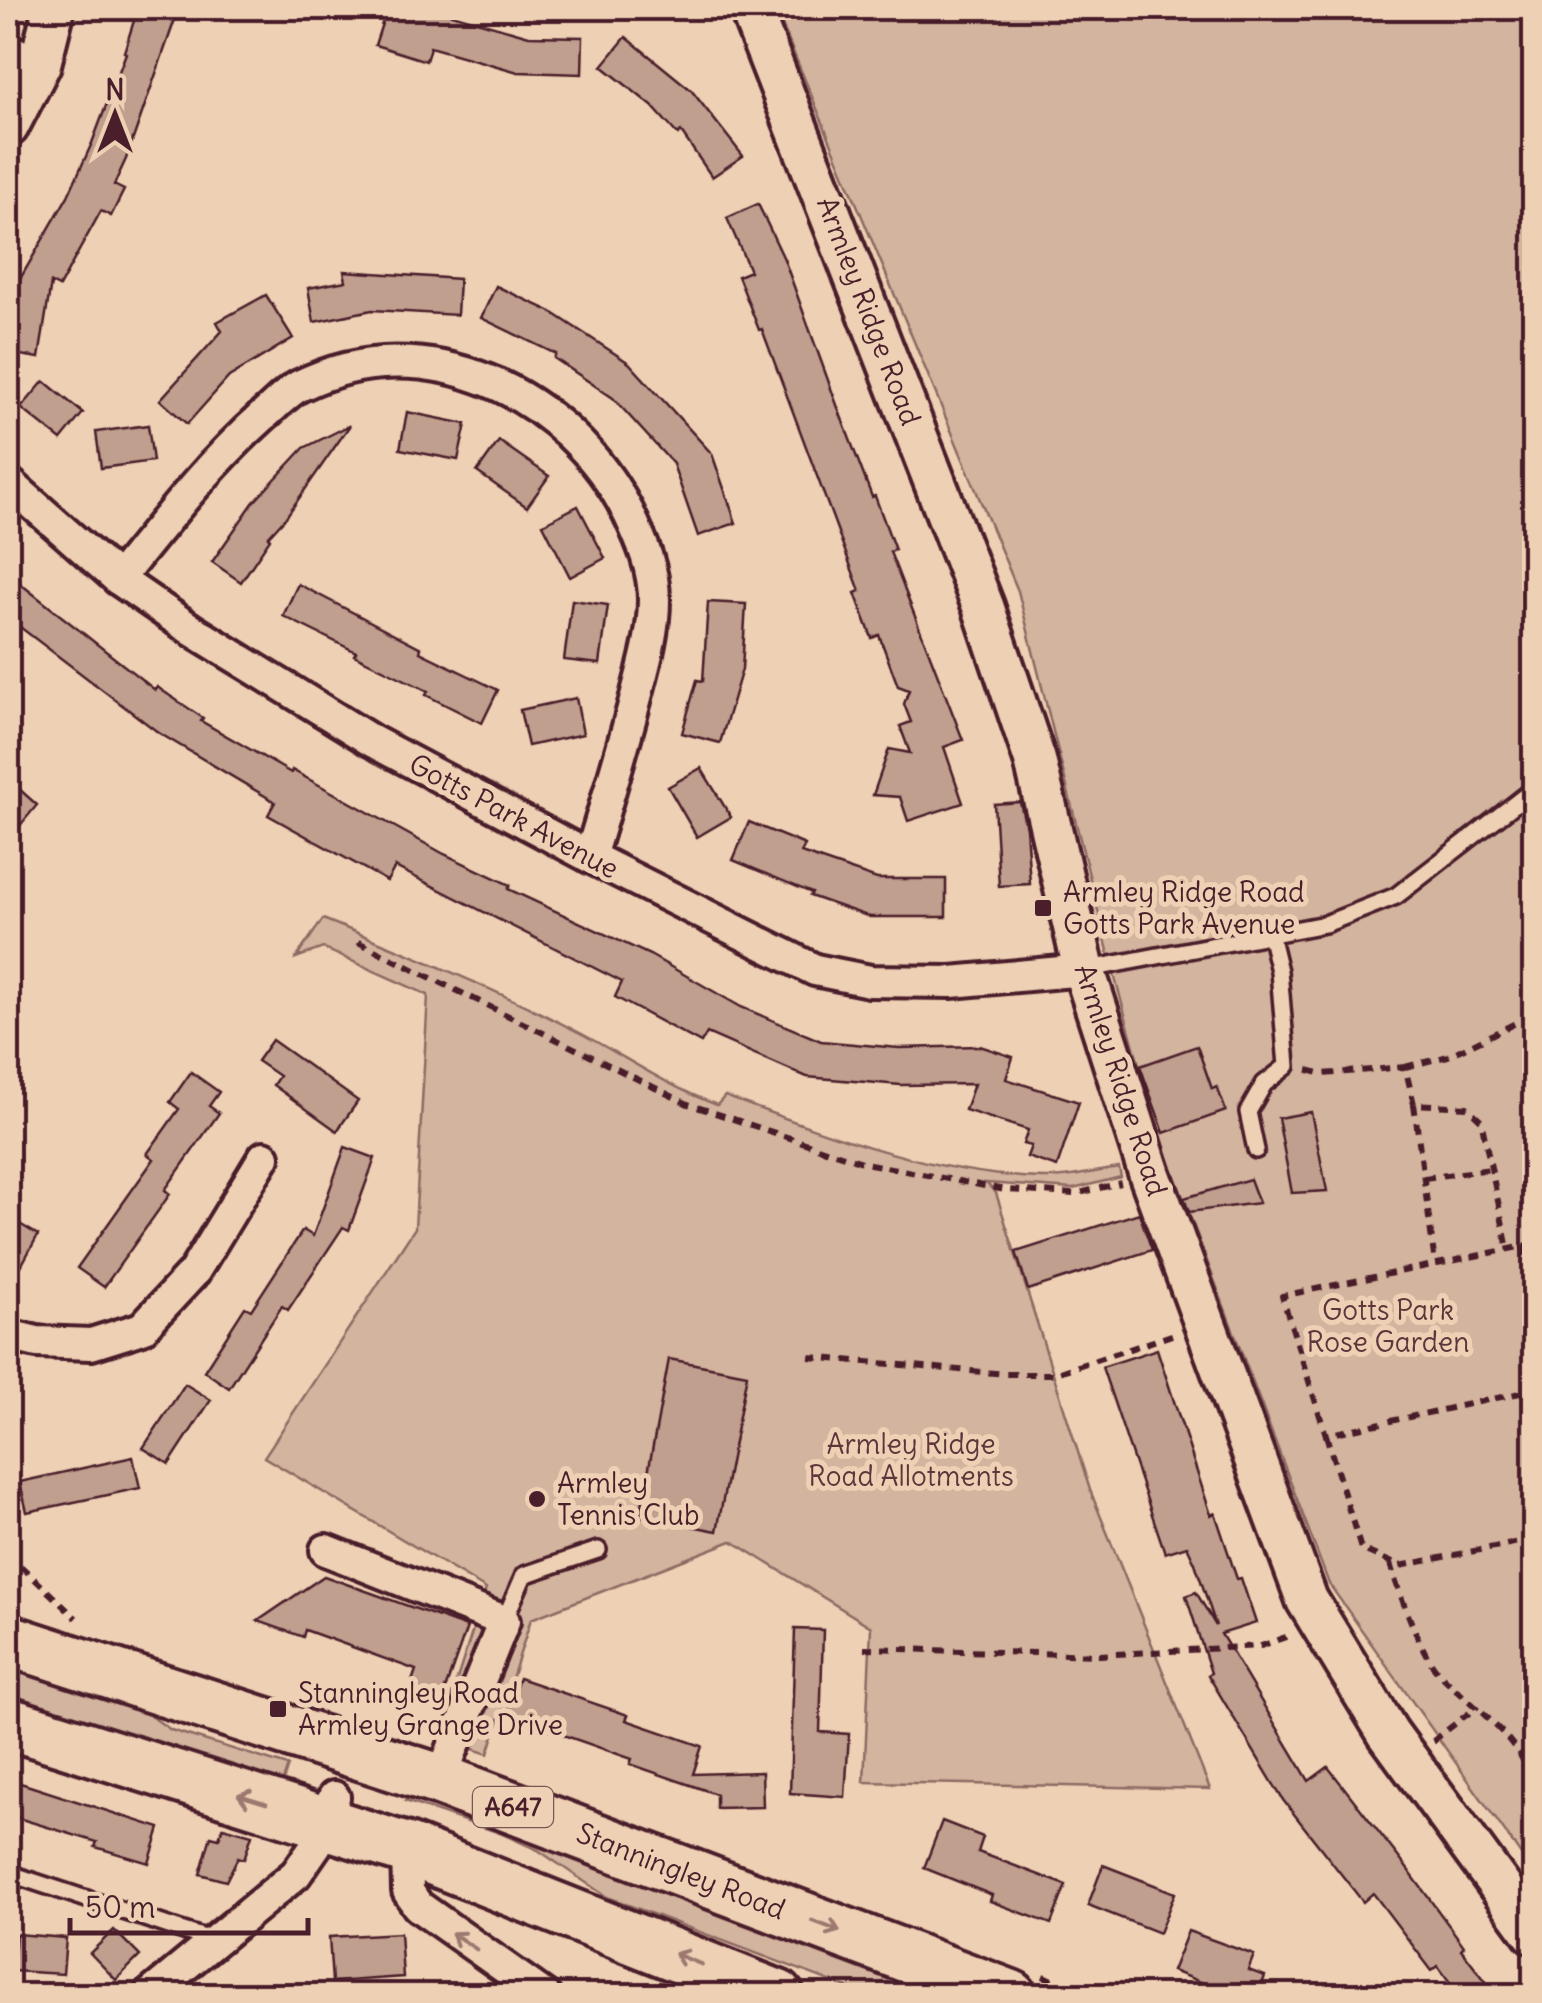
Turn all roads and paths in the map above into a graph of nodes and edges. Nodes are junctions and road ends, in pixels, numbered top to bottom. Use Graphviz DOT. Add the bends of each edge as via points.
graph roads {
  1 [pos="54,8"];
  2 [pos="750,8"];
  3 [pos="24,56"];
  4 [pos="8,126"];
  5 [pos="8,482"];
  6 [pos="118,579"];
  7 [pos="1534,789"];
  8 [pos="590,857"];
  9 [pos="1270,934"];
  10 [pos="358,942"];
  11 [pos="1084,970"];
  12 [pos="1534,1014"];
  13 [pos="1286,1066"];
  14 [pos="1404,1067"];
  15 [pos="1414,1104"];
  16 [pos="1256,1150"];
  17 [pos="264,1157"];
  18 [pos="1491,1169"];
  19 [pos="1150,1175"];
  20 [pos="1424,1178"];
  21 [pos="1534,1244"];
  22 [pos="1523,1246"];
  23 [pos="1508,1249"];
  24 [pos="1436,1264"];
  25 [pos="1534,1289"];
  26 [pos="1206,1324"];
  27 [pos="8,1335"];
  28 [pos="808,1357"];
  29 [pos="1534,1390"];
  30 [pos="1326,1435"];
  31 [pos="1534,1539"];
  32 [pos="326,1550"];
  33 [pos="598,1550"];
  34 [pos="1390,1562"];
  35 [pos="504,1622"];
  36 [pos="1322,1624"];
  37 [pos="8,1640"];
  38 [pos="864,1648"];
  39 [pos="1478,1706"];
  40 [pos="8,1723"];
  41 [pos="1408,1760"];
  42 [pos="440,1780"];
  43 [pos="1534,1782"];
  44 [pos="351,1803"];
  45 [pos="8,1873"];
  46 [pos="1534,1933"];
  47 [pos="214,1941"];
  48 [pos="148,1996"];
  49 [pos="545,1996"];
  50 [pos="778,1996"];
  51 [pos="1011,1996"];
  1 -- 3 [label="street"];
  2 -- 11 [label="street, Armley Ridge Road" via="983,606 1035,760"];
  3 -- 4 [label="street"];
  5 -- 6 [label="street, Gotts Park Avenue"];
  6 -- 8 [label="street, Gotts Park Avenue" via="372,741"];
  6 -- 8 [label="street" via="188,493 296,387 353,365 420,361 482,376 545,412 618,493 648,554 654,600 647,656"];
  7 -- 9 [label="lane" via="1396,896 1324,924"];
  8 -- 11 [label="street, Gotts Park Avenue" via="815,970 870,981 951,982"];
  9 -- 11 [label="lane"];
  9 -- 13 [label="lane"];
  10 -- 19 [label="path" via="688,1104 865,1163 1005,1190 1075,1194"];
  11 -- 19 [label="street, Armley Ridge Road"];
  12 -- 14 [label="path" via="1448,1056"];
  13 -- 14 [label="path" via="1323,1074"];
  13 -- 16 [label="lane" via="1264,1084 1248,1112"];
  14 -- 15 [label="path"];
  15 -- 18 [label="path" via="1467,1107 1481,1120"];
  15 -- 20 [label="path"];
  17 -- 27 [label="street" via="194,1272 142,1328 91,1344"];
  18 -- 20 [label="path"];
  18 -- 23 [label="path"];
  19 -- 26 [label="street, Armley Ridge Road"];
  20 -- 24 [label="path"];
  21 -- 22 [label="path"];
  22 -- 23 [label="path"];
  22 -- 25 [label="path"];
  23 -- 24 [label="path"];
  24 -- 30 [label="path" via="1282,1296"];
  26 -- 28 [label="path" via="1053,1374"];
  26 -- 36 [label="street, Armley Ridge Road"];
  29 -- 30 [label="path"];
  30 -- 34 [label="path" via="1361,1549"];
  31 -- 34 [label="path" via="1400,1566"];
  32 -- 35 [label="street"];
  33 -- 35 [label="lane" via="524,1575"];
  34 -- 39 [label="path" via="1434,1668"];
  35 -- 42 [label="street"];
  36 -- 38 [label="path" via="1261,1646 1100,1655"];
  36 -- 41 [label="street, Armley Ridge Road"];
  37 -- 44 [label="main road, Stanningley Road / A647" via="143,1684"];
  39 -- 41 [label="path"];
  39 -- 43 [label="path" via="1524,1755"];
  44 -- 40 [label="main road, Stanningley Road / A647, one-way"];
  41 -- 46 [label="street, Armley Ridge Road"];
  42 -- 44 [label="main road, Stanningley Road / A647"];
  42 -- 51 [label="main road, Stanningley Road / A647, one-way"];
  44 -- 47 [label="street" via="296,1874"];
  49 -- 44 [label="street, one-way" via="418,1906"];
  50 -- 44 [label="main road, Stanningley Road / A647, one-way" via="528,1896"];
  45 -- 47 [label="lane"];
  47 -- 48 [label="street"];
}
